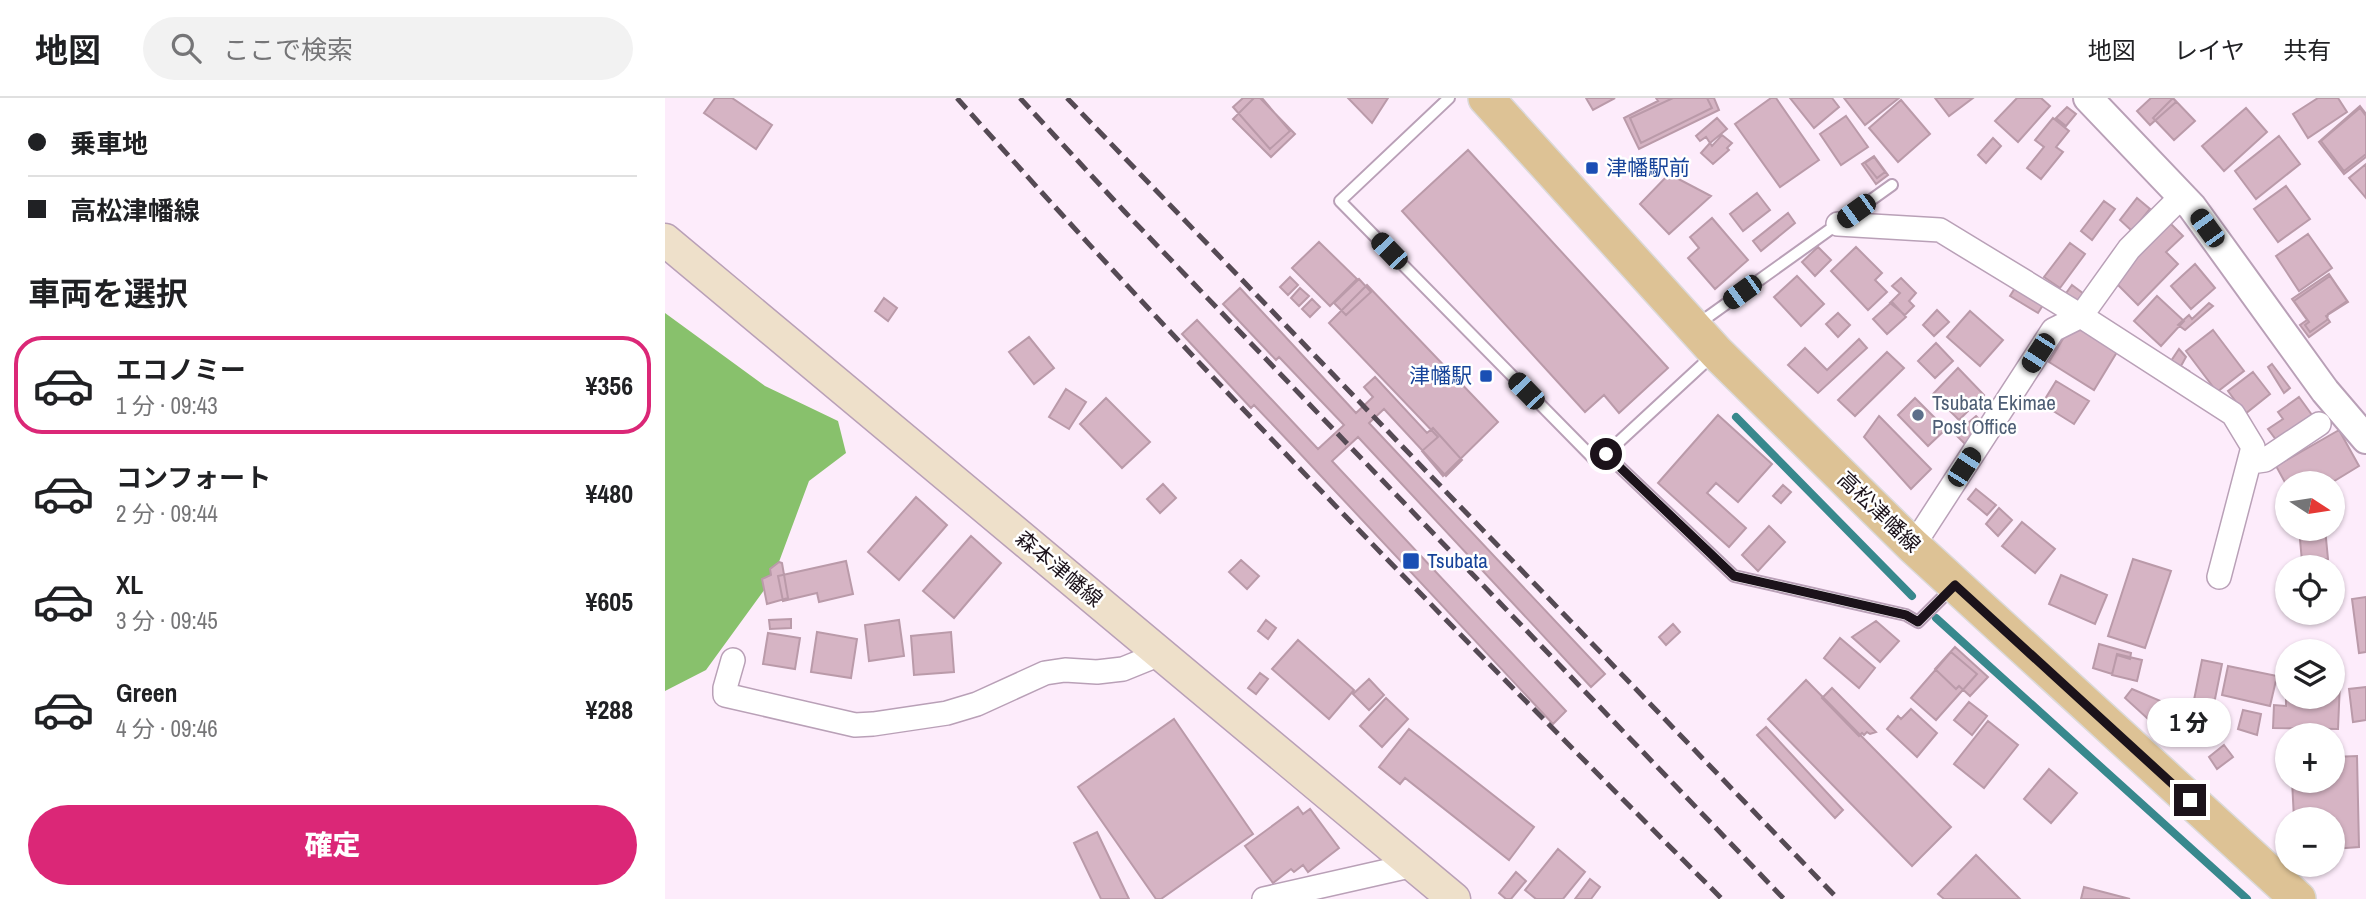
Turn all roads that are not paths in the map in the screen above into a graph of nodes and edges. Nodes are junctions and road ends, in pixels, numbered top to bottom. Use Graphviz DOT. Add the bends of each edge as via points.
graph roads {
  1 [pos="1450,98"];
  2 [pos="1486,98"];
  3 [pos="2088,98"];
  4 [pos="1892,185"];
  5 [pos="2182,196"];
  6 [pos="1838,224"];
  7 [pos="665,240"];
  8 [pos="2081,316"];
  9 [pos="1705,340"];
  10 [pos="2319,424"];
  11 [pos="2366,439"];
  12 [pos="1606,454"];
  13 [pos="2251,462"];
  14 [pos="1913,546"];
  15 [pos="2219,577"];
  16 [pos="1955,585"];
  17 [pos="1160,654"];
  18 [pos="733,660"];
  19 [pos="1413,865"];
  20 [pos="1264,899"];
  21 [pos="1454,899"];
  22 [pos="2298,899"];
  1 -- 12 [label="lane" via="1340,201 1597,462"];
  2 -- 9 [label="main road, 高松津幡線"];
  3 -- 5 [label="street"];
  4 -- 6 [label="lane"];
  5 -- 8 [label="street" via="2129,250"];
  5 -- 11 [label="street" via="2325,391"];
  6 -- 8 [label="street" via="1940,230"];
  6 -- 9 [label="lane"];
  7 -- 17 [label="main road, 森本津幡線"];
  8 -- 13 [label="street" via="2233,414 2253,447"];
  8 -- 14 [label="street" via="2053,330"];
  9 -- 12 [label="lane"];
  9 -- 14 [label="main road, 高松津幡線"];
  10 -- 13 [label="street" via="2265,460"];
  12 -- 16 [label="lane" via="1734,576 1906,615 1918,622"];
  13 -- 15 [label="street"];
  14 -- 16 [label="main road, 高松津幡線"];
  16 -- 22 [label="main road, 高松津幡線"];
  17 -- 18 [label="street" via="1123,669 1045,673 947,713 855,725 725,695"];
  17 -- 19 [label="main road, 森本津幡線"];
  19 -- 20 [label="street"];
  19 -- 21 [label="main road, 森本津幡線"];
}
